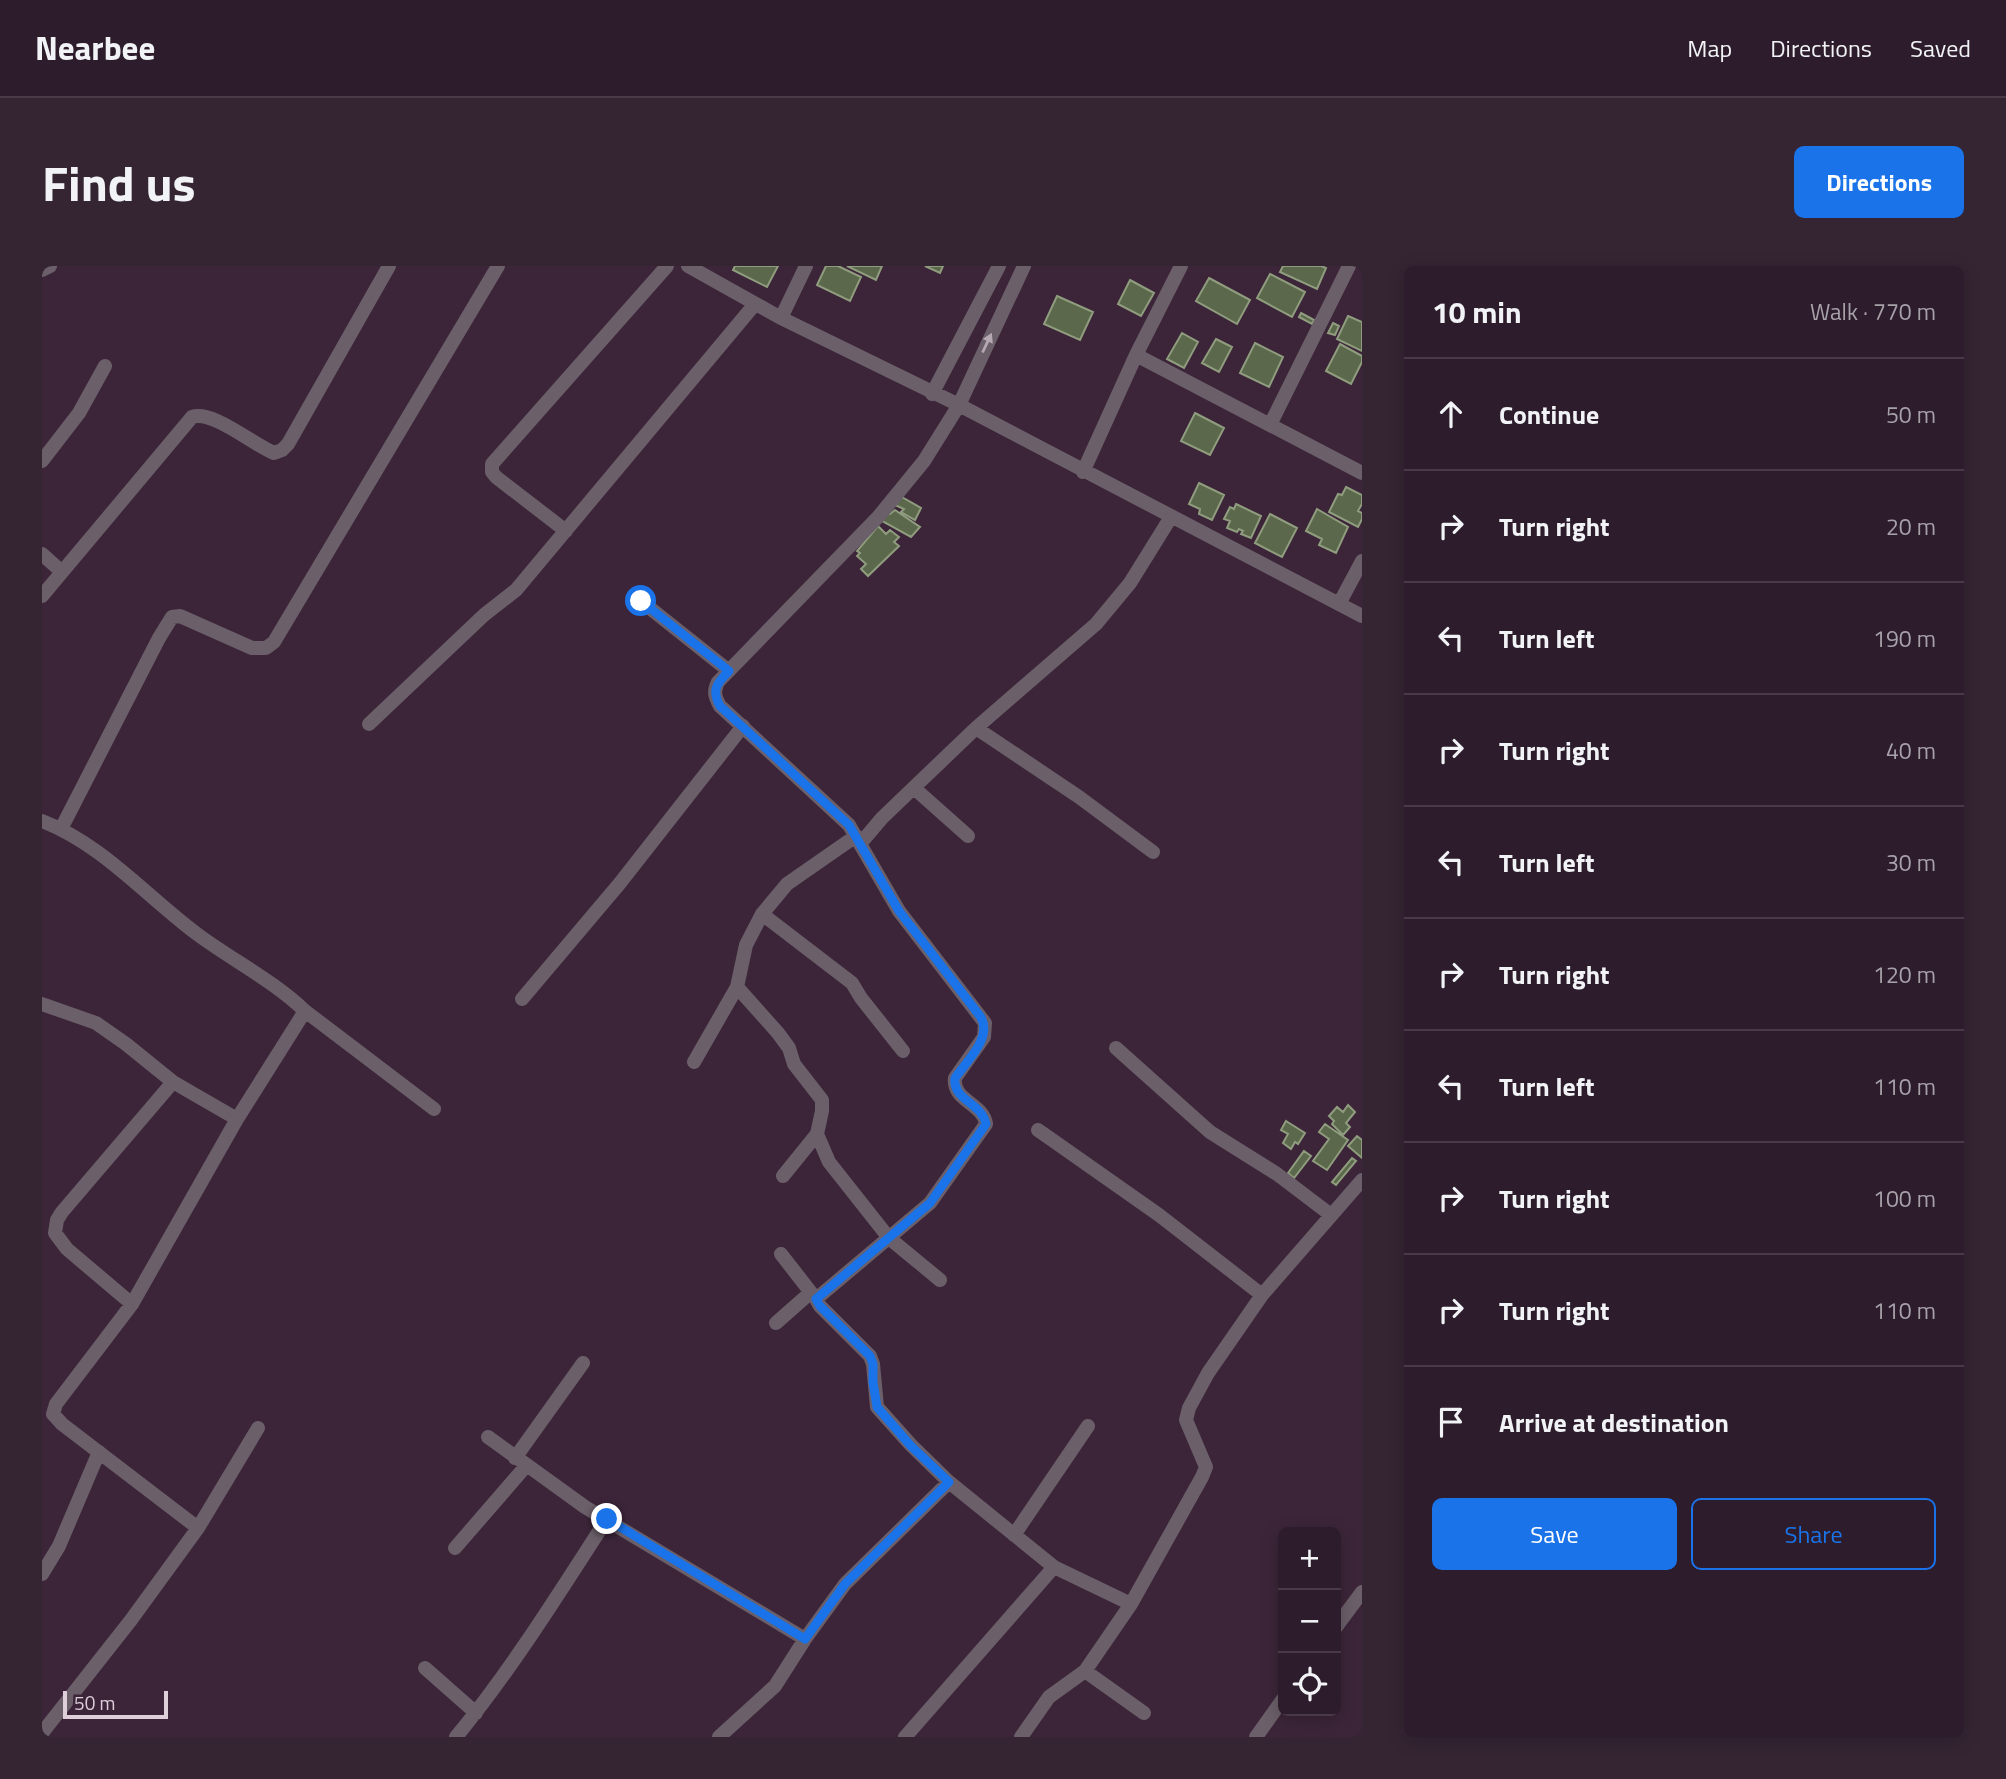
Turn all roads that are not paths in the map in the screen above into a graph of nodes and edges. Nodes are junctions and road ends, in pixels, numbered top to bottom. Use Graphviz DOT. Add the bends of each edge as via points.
graph roads {
  1 [pos="50,266"];
  2 [pos="389,266"];
  3 [pos="498,266"];
  4 [pos="667,266"];
  5 [pos="688,266"];
  6 [pos="806,266"];
  7 [pos="999,266"];
  8 [pos="1024,266"];
  9 [pos="1181,266"];
  10 [pos="1349,266"];
  11 [pos="42,270"];
  12 [pos="755,304"];
  13 [pos="781,318"];
  14 [pos="1136,355"];
  15 [pos="105,366"];
  16 [pos="932,394"];
  17 [pos="959,405"];
  18 [pos="1270,425"];
  19 [pos="42,461"];
  20 [pos="1083,472"];
  21 [pos="1362,473"];
  22 [pos="1171,517"];
  23 [pos="566,531"];
  24 [pos="42,554"];
  25 [pos="1362,561"];
  26 [pos="62,572"];
  27 [pos="42,596"];
  28 [pos="641,601"];
  29 [pos="1339,604"];
  30 [pos="1362,615"];
  31 [pos="729,671"];
  32 [pos="369,724"];
  33 [pos="743,726"];
  34 [pos="976,728"];
  35 [pos="914,788"];
  36 [pos="42,821"];
  37 [pos="61,829"];
  38 [pos="968,836"];
  39 [pos="858,840"];
  40 [pos="1153,852"];
  41 [pos="762,914"];
  42 [pos="737,987"];
  43 [pos="522,999"];
  44 [pos="42,1004"];
  45 [pos="305,1012"];
  46 [pos="1116,1048"];
  47 [pos="903,1051"];
  48 [pos="694,1062"];
  49 [pos="173,1082"];
  50 [pos="434,1109"];
  51 [pos="237,1119"];
  52 [pos="1038,1130"];
  53 [pos="817,1134"];
  54 [pos="783,1176"];
  55 [pos="1362,1180"];
  56 [pos="1331,1215"];
  57 [pos="889,1238"];
  58 [pos="781,1254"];
  59 [pos="940,1280"];
  60 [pos="1262,1295"];
  61 [pos="813,1296"];
  62 [pos="132,1304"];
  63 [pos="776,1322"];
  64 [pos="583,1363"];
  65 [pos="1088,1426"];
  66 [pos="258,1428"];
  67 [pos="488,1437"];
  68 [pos="99,1452"];
  69 [pos="521,1462"];
  70 [pos="949,1482"];
  71 [pos="607,1519"];
  72 [pos="198,1528"];
  73 [pos="1014,1535"];
  74 [pos="456,1548"];
  75 [pos="1054,1567"];
  76 [pos="42,1574"];
  77 [pos="1362,1592"];
  78 [pos="1131,1604"];
  79 [pos="1341,1621"];
  80 [pos="805,1639"];
  81 [pos="425,1668"];
  82 [pos="1085,1671"];
  83 [pos="1278,1706"];
  84 [pos="476,1713"];
  85 [pos="1144,1713"];
  86 [pos="42,1733"];
  87 [pos="456,1737"];
  88 [pos="719,1737"];
  89 [pos="905,1737"];
  90 [pos="1021,1737"];
  91 [pos="1256,1737"];
  1 -- 11 [label="street"];
  2 -- 26 [label="street" via="282,450 274,453 257,446 215,418 192,417"];
  3 -- 37 [label="street" via="274,642 266,648 252,648 180,616 172,617"];
  4 -- 23 [label="street" via="492,464 496,477"];
  5 -- 12 [label="street"];
  6 -- 13 [label="street"];
  7 -- 16 [label="street"];
  17 -- 8 [label="street, one-way"];
  9 -- 14 [label="street"];
  10 -- 18 [label="street"];
  12 -- 13 [label="street"];
  12 -- 23 [label="street"];
  13 -- 16 [label="street"];
  14 -- 18 [label="street"];
  14 -- 20 [label="street"];
  15 -- 19 [label="street" via="79,413"];
  16 -- 17 [label="street"];
  17 -- 20 [label="street"];
  17 -- 31 [label="street" via="924,461 879,516"];
  18 -- 21 [label="street"];
  20 -- 22 [label="street"];
  22 -- 29 [label="street"];
  22 -- 34 [label="street" via="1130,583 1096,624"];
  23 -- 32 [label="street" via="516,590"];
  24 -- 26 [label="street"];
  25 -- 29 [label="street"];
  26 -- 27 [label="street"];
  28 -- 31 [label="street"];
  29 -- 30 [label="street"];
  31 -- 33 [label="street" via="718,682 715,697"];
  33 -- 39 [label="street" via="836,811"];
  33 -- 43 [label="street"];
  34 -- 35 [label="street"];
  34 -- 40 [label="street"];
  35 -- 38 [label="street"];
  35 -- 39 [label="street"];
  36 -- 37 [label="street"];
  37 -- 45 [label="street"];
  39 -- 41 [label="street" via="787,884"];
  39 -- 57 [label="street" via="899,911 985,1023 984,1037 954,1084 957,1092 983,1113 986,1124 930,1203"];
  41 -- 42 [label="street" via="746,945"];
  41 -- 47 [label="street" via="852,983"];
  42 -- 48 [label="street"];
  42 -- 53 [label="street" via="778,1033 794,1064 822,1100"];
  44 -- 49 [label="street" via="96,1023"];
  45 -- 50 [label="street"];
  45 -- 51 [label="street"];
  46 -- 56 [label="street" via="1210,1132"];
  49 -- 51 [label="street"];
  49 -- 62 [label="street" via="57,1220 59,1242"];
  51 -- 62 [label="street"];
  52 -- 60 [label="street"];
  53 -- 54 [label="street"];
  53 -- 57 [label="street" via="829,1162"];
  55 -- 56 [label="street"];
  56 -- 60 [label="street"];
  57 -- 59 [label="street"];
  57 -- 61 [label="street"];
  58 -- 61 [label="street"];
  60 -- 78 [label="street" via="1189,1408 1186,1420 1206,1467"];
  61 -- 63 [label="street"];
  61 -- 70 [label="street" via="870,1356 877,1407"];
  62 -- 68 [label="street" via="56,1404 54,1414 62,1424"];
  64 -- 69 [label="street"];
  65 -- 73 [label="street"];
  66 -- 72 [label="street"];
  67 -- 69 [label="street"];
  68 -- 72 [label="street"];
  68 -- 76 [label="street" via="59,1546"];
  69 -- 71 [label="street"];
  69 -- 74 [label="street"];
  70 -- 73 [label="street"];
  70 -- 80 [label="street" via="845,1584"];
  71 -- 80 [label="street"];
  71 -- 84 [label="street"];
  72 -- 86 [label="street"];
  73 -- 75 [label="street"];
  75 -- 78 [label="street"];
  75 -- 89 [label="street"];
  77 -- 79 [label="street"];
  78 -- 82 [label="street"];
  80 -- 88 [label="street" via="775,1686"];
  81 -- 84 [label="street"];
  82 -- 85 [label="street"];
  82 -- 90 [label="street" via="1049,1697"];
  83 -- 91 [label="street"];
  84 -- 87 [label="street"];
}
